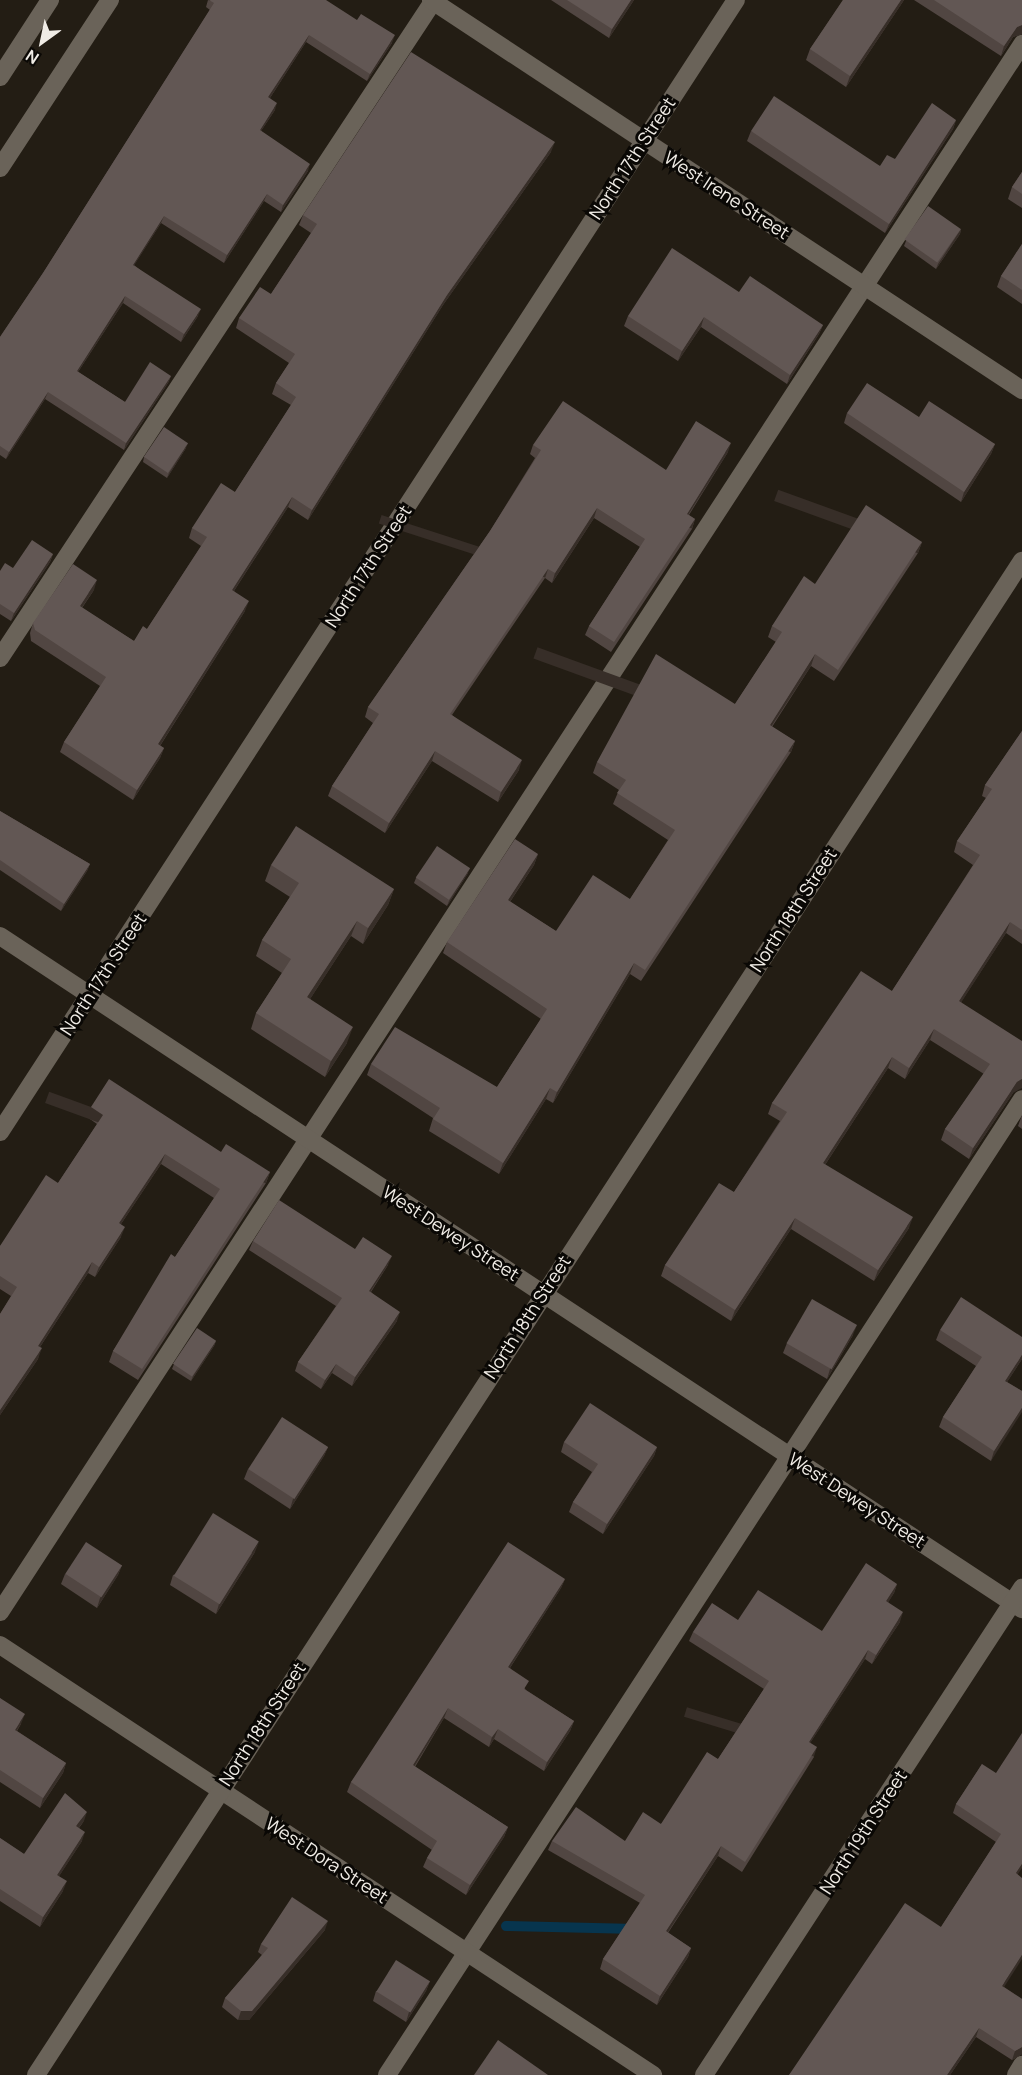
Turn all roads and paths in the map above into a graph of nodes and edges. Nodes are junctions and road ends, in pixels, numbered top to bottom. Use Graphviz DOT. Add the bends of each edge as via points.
graph roads {
  1 [pos="50,0"];
  2 [pos="110,0"];
  3 [pos="433,0"];
  4 [pos="736,0"];
  5 [pos="1022,44"];
  6 [pos="0,77"];
  7 [pos="644,140"];
  8 [pos="0,168"];
  9 [pos="864,285"];
  10 [pos="1022,390"];
  11 [pos="1022,561"];
  12 [pos="0,658"];
  13 [pos="0,936"];
  14 [pos="90,995"];
  15 [pos="1022,1099"];
  16 [pos="0,1132"];
  17 [pos="308,1139"];
  18 [pos="542,1293"];
  19 [pos="791,1457"];
  20 [pos="1019,1600"];
  21 [pos="0,1612"];
  22 [pos="0,1646"];
  23 [pos="219,1790"];
  24 [pos="467,1953"];
  25 [pos="1022,2066"];
  26 [pos="36,2075"];
  27 [pos="387,2075"];
  28 [pos="653,2075"];
  29 [pos="705,2075"];
  30 [pos="1016,2075"];
  1 -- 6 [label="street"];
  2 -- 8 [label="street"];
  3 -- 7 [label="street, West Irene Street"];
  3 -- 12 [label="street"];
  4 -- 7 [label="street, North 17th Street"];
  5 -- 9 [label="street"];
  7 -- 9 [label="street, West Irene Street"];
  7 -- 14 [label="street, North 17th Street"];
  9 -- 10 [label="street, West Irene Street"];
  9 -- 17 [label="street"];
  11 -- 18 [label="street, North 18th Street"];
  13 -- 14 [label="street, West Dewey Street"];
  14 -- 16 [label="street, North 17th Street"];
  14 -- 17 [label="street, West Dewey Street"];
  15 -- 19 [label="street"];
  17 -- 18 [label="street, West Dewey Street"];
  17 -- 21 [label="street"];
  18 -- 19 [label="street, West Dewey Street"];
  18 -- 23 [label="street, North 18th Street"];
  19 -- 20 [label="street, West Dewey Street"];
  19 -- 24 [label="street"];
  20 -- 29 [label="street, North 19th Street"];
  22 -- 23 [label="street, West Dora Street"];
  23 -- 24 [label="street, West Dora Street"];
  23 -- 26 [label="street, North 18th Street"];
  24 -- 27 [label="street"];
  24 -- 28 [label="street, West Dora Street"];
  25 -- 30 [label="street"];
}
